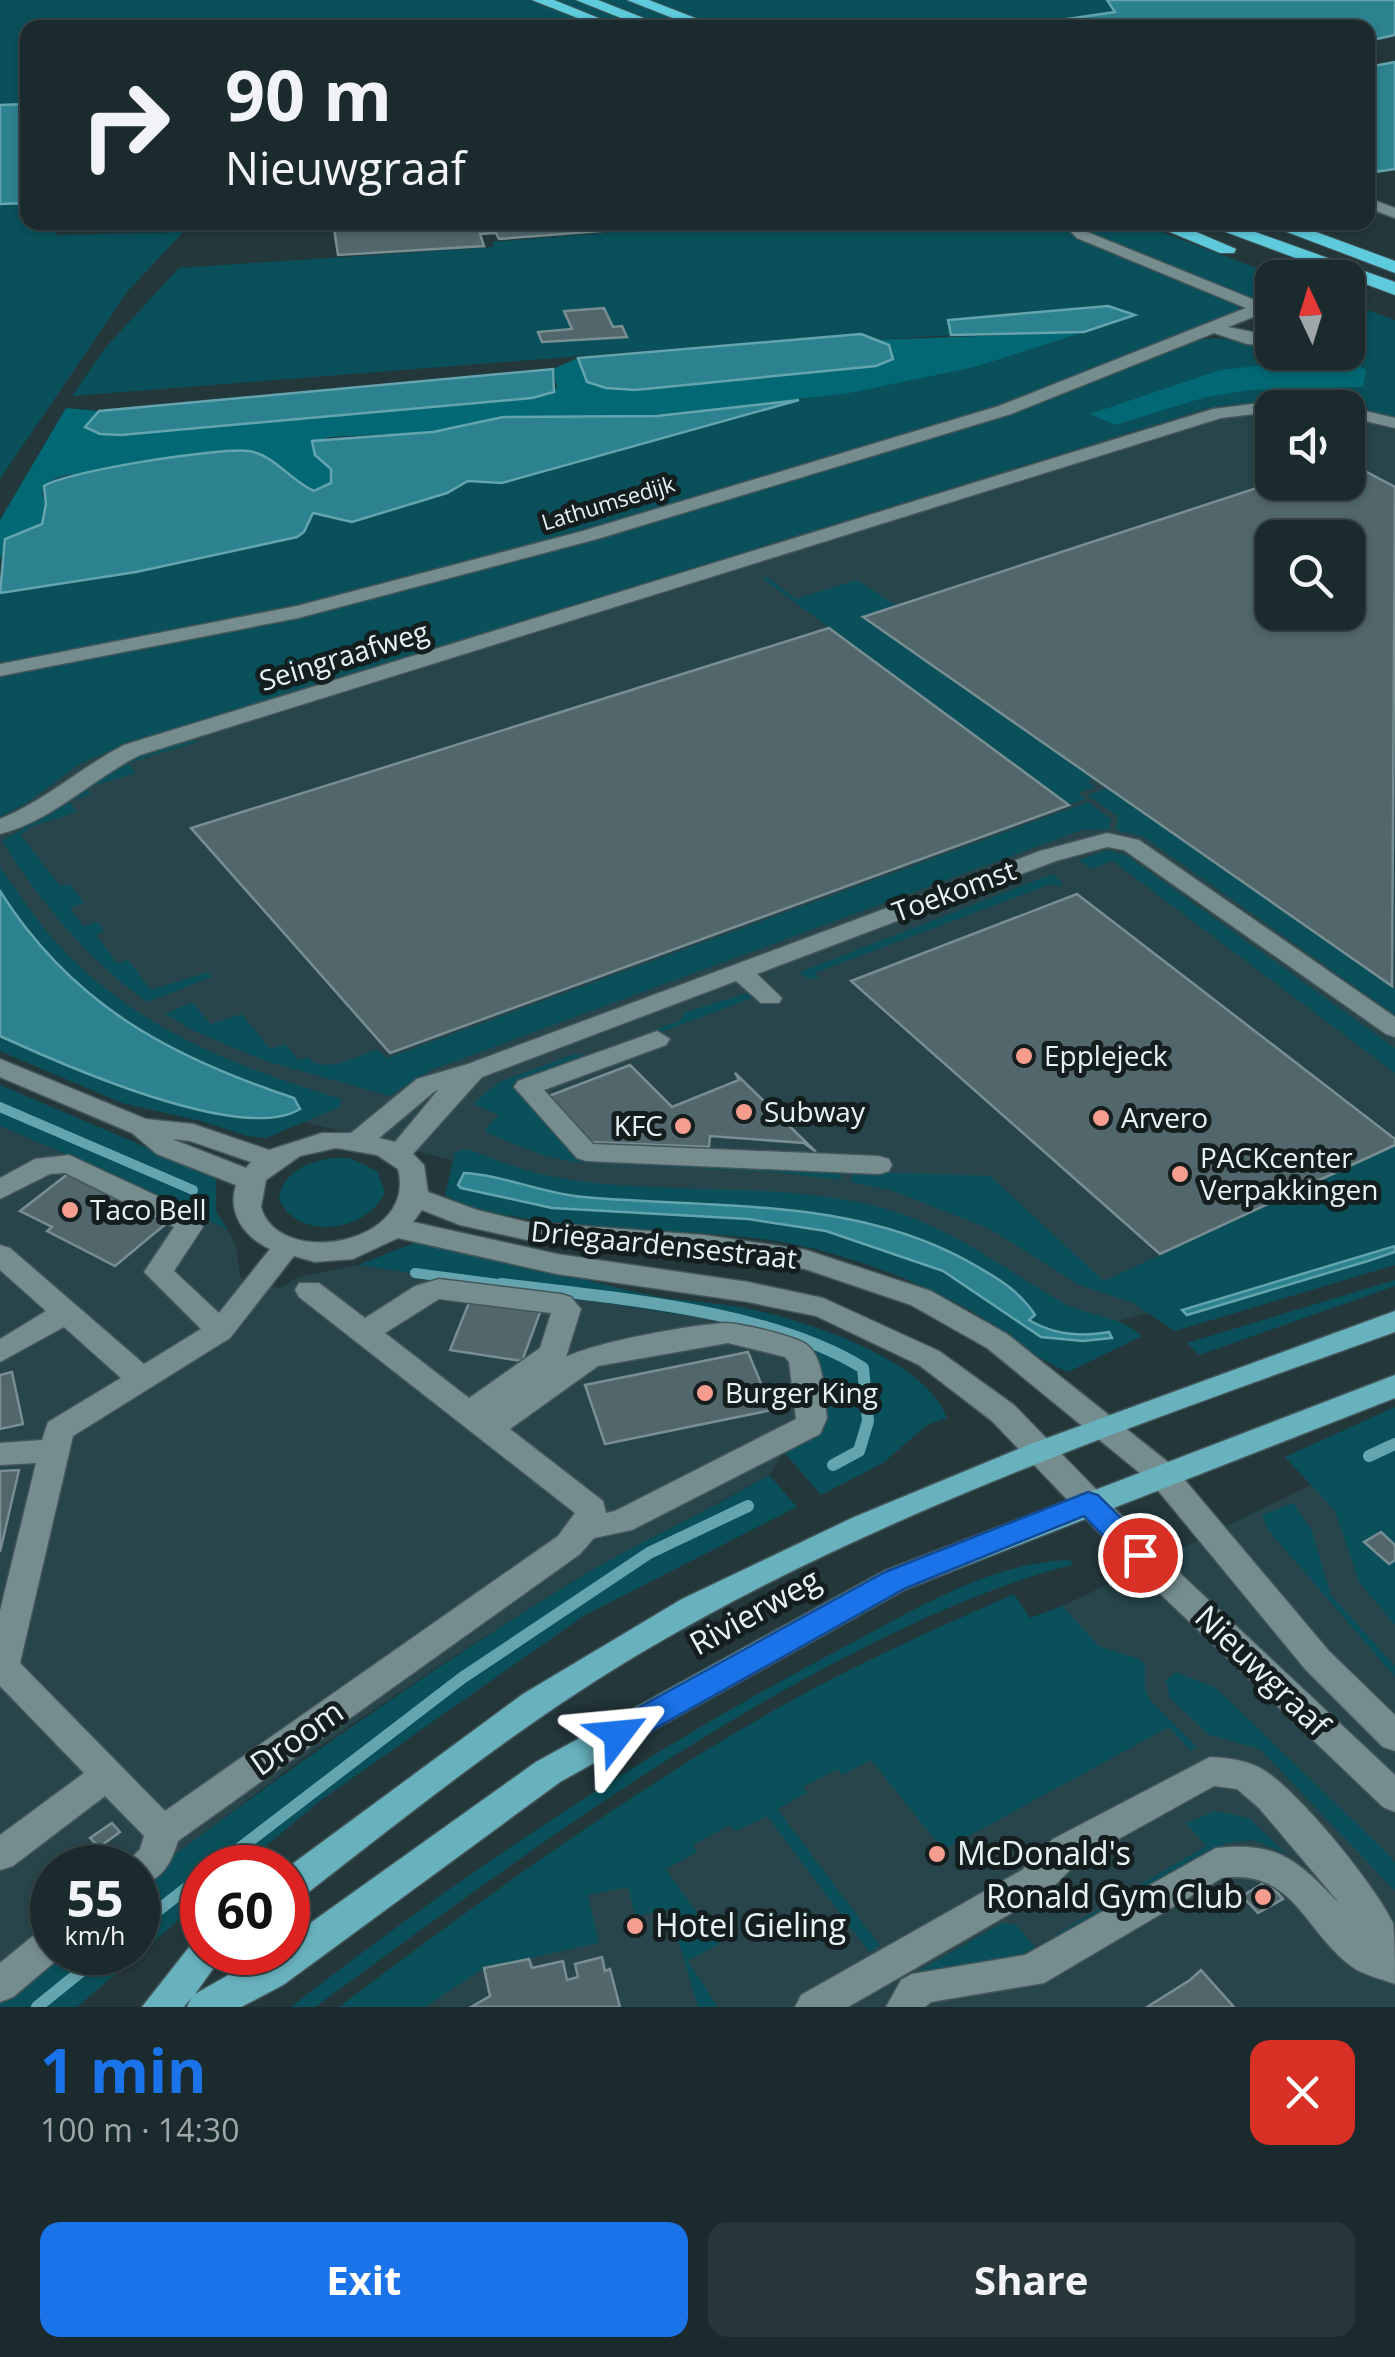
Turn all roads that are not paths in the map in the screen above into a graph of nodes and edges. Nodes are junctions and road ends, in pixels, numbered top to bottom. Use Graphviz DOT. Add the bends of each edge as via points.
graph roads {
  1 [pos="540,0"];
  2 [pos="584,0"];
  3 [pos="635,0"];
  4 [pos="594,20"];
  5 [pos="638,20"];
  6 [pos="691,20"];
  7 [pos="1077,230"];
  8 [pos="1177,230"];
  9 [pos="1230,230"];
  10 [pos="1292,230"];
  11 [pos="1258,260"];
  12 [pos="1395,267"];
  13 [pos="1395,290"];
  14 [pos="1365,298"];
  15 [pos="1255,306"];
  16 [pos="1395,309"];
  17 [pos="1255,315"];
  18 [pos="1214,327"];
  19 [pos="1255,340"];
  20 [pos="1255,409"];
  21 [pos="1365,416"];
  22 [pos="1395,423"];
  23 [pos="0,670"];
  24 [pos="0,827"];
  25 [pos="739,971"];
  26 [pos="770,998"];
  27 [pos="1395,1029"];
  28 [pos="657,1039"];
  29 [pos="0,1067"];
  30 [pos="477,1070"];
  31 [pos="359,1140"];
  32 [pos="398,1155"];
  33 [pos="879,1165"];
  34 [pos="262,1171"];
  35 [pos="0,1190"];
  36 [pos="417,1198"];
  37 [pos="396,1228"];
  38 [pos="287,1246"];
  39 [pos="0,1256"];
  40 [pos="309,1290"];
  41 [pos="65,1313"];
  42 [pos="1395,1321"];
  43 [pos="220,1331"];
  44 [pos="364,1332"];
  45 [pos="0,1352"];
  46 [pos="142,1379"];
  47 [pos="1395,1386"];
  48 [pos="479,1421"];
  49 [pos="1107,1428"];
  50 [pos="54,1450"];
  51 [pos="0,1454"];
  52 [pos="1044,1454"];
  53 [pos="1162,1474"];
  54 [pos="1088,1502"];
  55 [pos="586,1528"];
  56 [pos="1395,1737"];
  57 [pos="107,1775"];
  58 [pos="1395,1798"];
  59 [pos="163,1832"];
  60 [pos="158,1845"];
  61 [pos="0,1855"];
  62 [pos="310,1871"];
  63 [pos="1395,1960"];
  64 [pos="30,1961"];
  65 [pos="1395,1968"];
  66 [pos="188,1975"];
  67 [pos="0,1986"];
  68 [pos="904,2002"];
  69 [pos="161,2007"];
  70 [pos="206,2007"];
  71 [pos="814,2007"];
  1 -- 4 [label="highway"];
  2 -- 5 [label="highway"];
  3 -- 6 [label="highway"];
  7 -- 15 [label="street, Lathumsedijk"];
  8 -- 11 [label="highway"];
  9 -- 13 [label="highway"];
  10 -- 12 [label="highway"];
  14 -- 16 [label="highway"];
  17 -- 18 [label="street, Lathumsedijk"];
  18 -- 19 [label="street"];
  18 -- 23 [label="street, Lathumsedijk" via="1005,410 522,554 298,612"];
  20 -- 24 [label="street, Seingraafweg" via="1219,413 132,750 35,813"];
  21 -- 22 [label="street"];
  25 -- 26 [label="street"];
  25 -- 27 [label="street, Toekomst" via="1107,840 1131,845"];
  25 -- 30 [label="street, Toekomst"];
  28 -- 33 [label="street" via="527,1088 586,1152"];
  29 -- 34 [label="street" via="141,1128 166,1148"];
  30 -- 31 [label="street, Toekomst" via="426,1085"];
  30 -- 32 [label="street, Toekomst"];
  31 -- 32 [label="street"];
  31 -- 34 [label="street" via="312,1142"];
  32 -- 36 [label="street" via="417,1182"];
  34 -- 38 [label="street" via="246,1205 264,1234"];
  35 -- 43 [label="street" via="46,1165 69,1164 184,1220 186,1235 158,1272"];
  36 -- 37 [label="street"];
  36 -- 49 [label="street, Driegaardensestraat" via="527,1232 704,1244 806,1260 875,1280 997,1341"];
  37 -- 38 [label="street" via="341,1250"];
  37 -- 52 [label="street, Driegaardensestraat" via="557,1264 823,1308 929,1358 1003,1413"];
  38 -- 43 [label="street"];
  39 -- 41 [label="street"];
  40 -- 44 [label="street"];
  41 -- 45 [label="street"];
  41 -- 46 [label="street"];
  42 -- 49 [label="main road, Rivierweg"];
  43 -- 46 [label="street"];
  44 -- 48 [label="street"];
  44 -- 48 [label="street" via="439,1289 562,1304 567,1309 552,1354"];
  46 -- 50 [label="street" via="58,1430"];
  47 -- 53 [label="main road, Rivierweg"];
  48 -- 55 [label="street" via="592,1509"];
  48 -- 55 [label="street" via="591,1357 728,1333 795,1350 803,1358 809,1426 620,1522"];
  49 -- 52 [label="main road, Rivierweg"];
  49 -- 53 [label="street, Driegaardensestraat"];
  50 -- 51 [label="street"];
  50 -- 57 [label="street" via="3,1667"];
  52 -- 54 [label="street, Driegaardensestraat"];
  52 -- 62 [label="main road, Rivierweg" via="871,1521 690,1609 504,1722"];
  53 -- 54 [label="main road, Rivierweg"];
  53 -- 56 [label="street, Nieuwgraaf" via="1317,1660"];
  54 -- 58 [label="street, Nieuwgraaf"];
  54 -- 70 [label="main road, Rivierweg" via="895,1580 548,1772 270,1973"];
  55 -- 59 [label="street, Droom"];
  57 -- 59 [label="street"];
  57 -- 61 [label="street"];
  59 -- 60 [label="street"];
  63 -- 71 [label="street" via="1379,1929 1294,1822 1252,1780 1210,1771 1066,1850 1035,1881"];
  64 -- 67 [label="street"];
  65 -- 68 [label="street" via="1365,1956 1288,1874 1250,1858 1216,1863 1030,1972 943,1982"];
  66 -- 69 [label="main road"];
}
